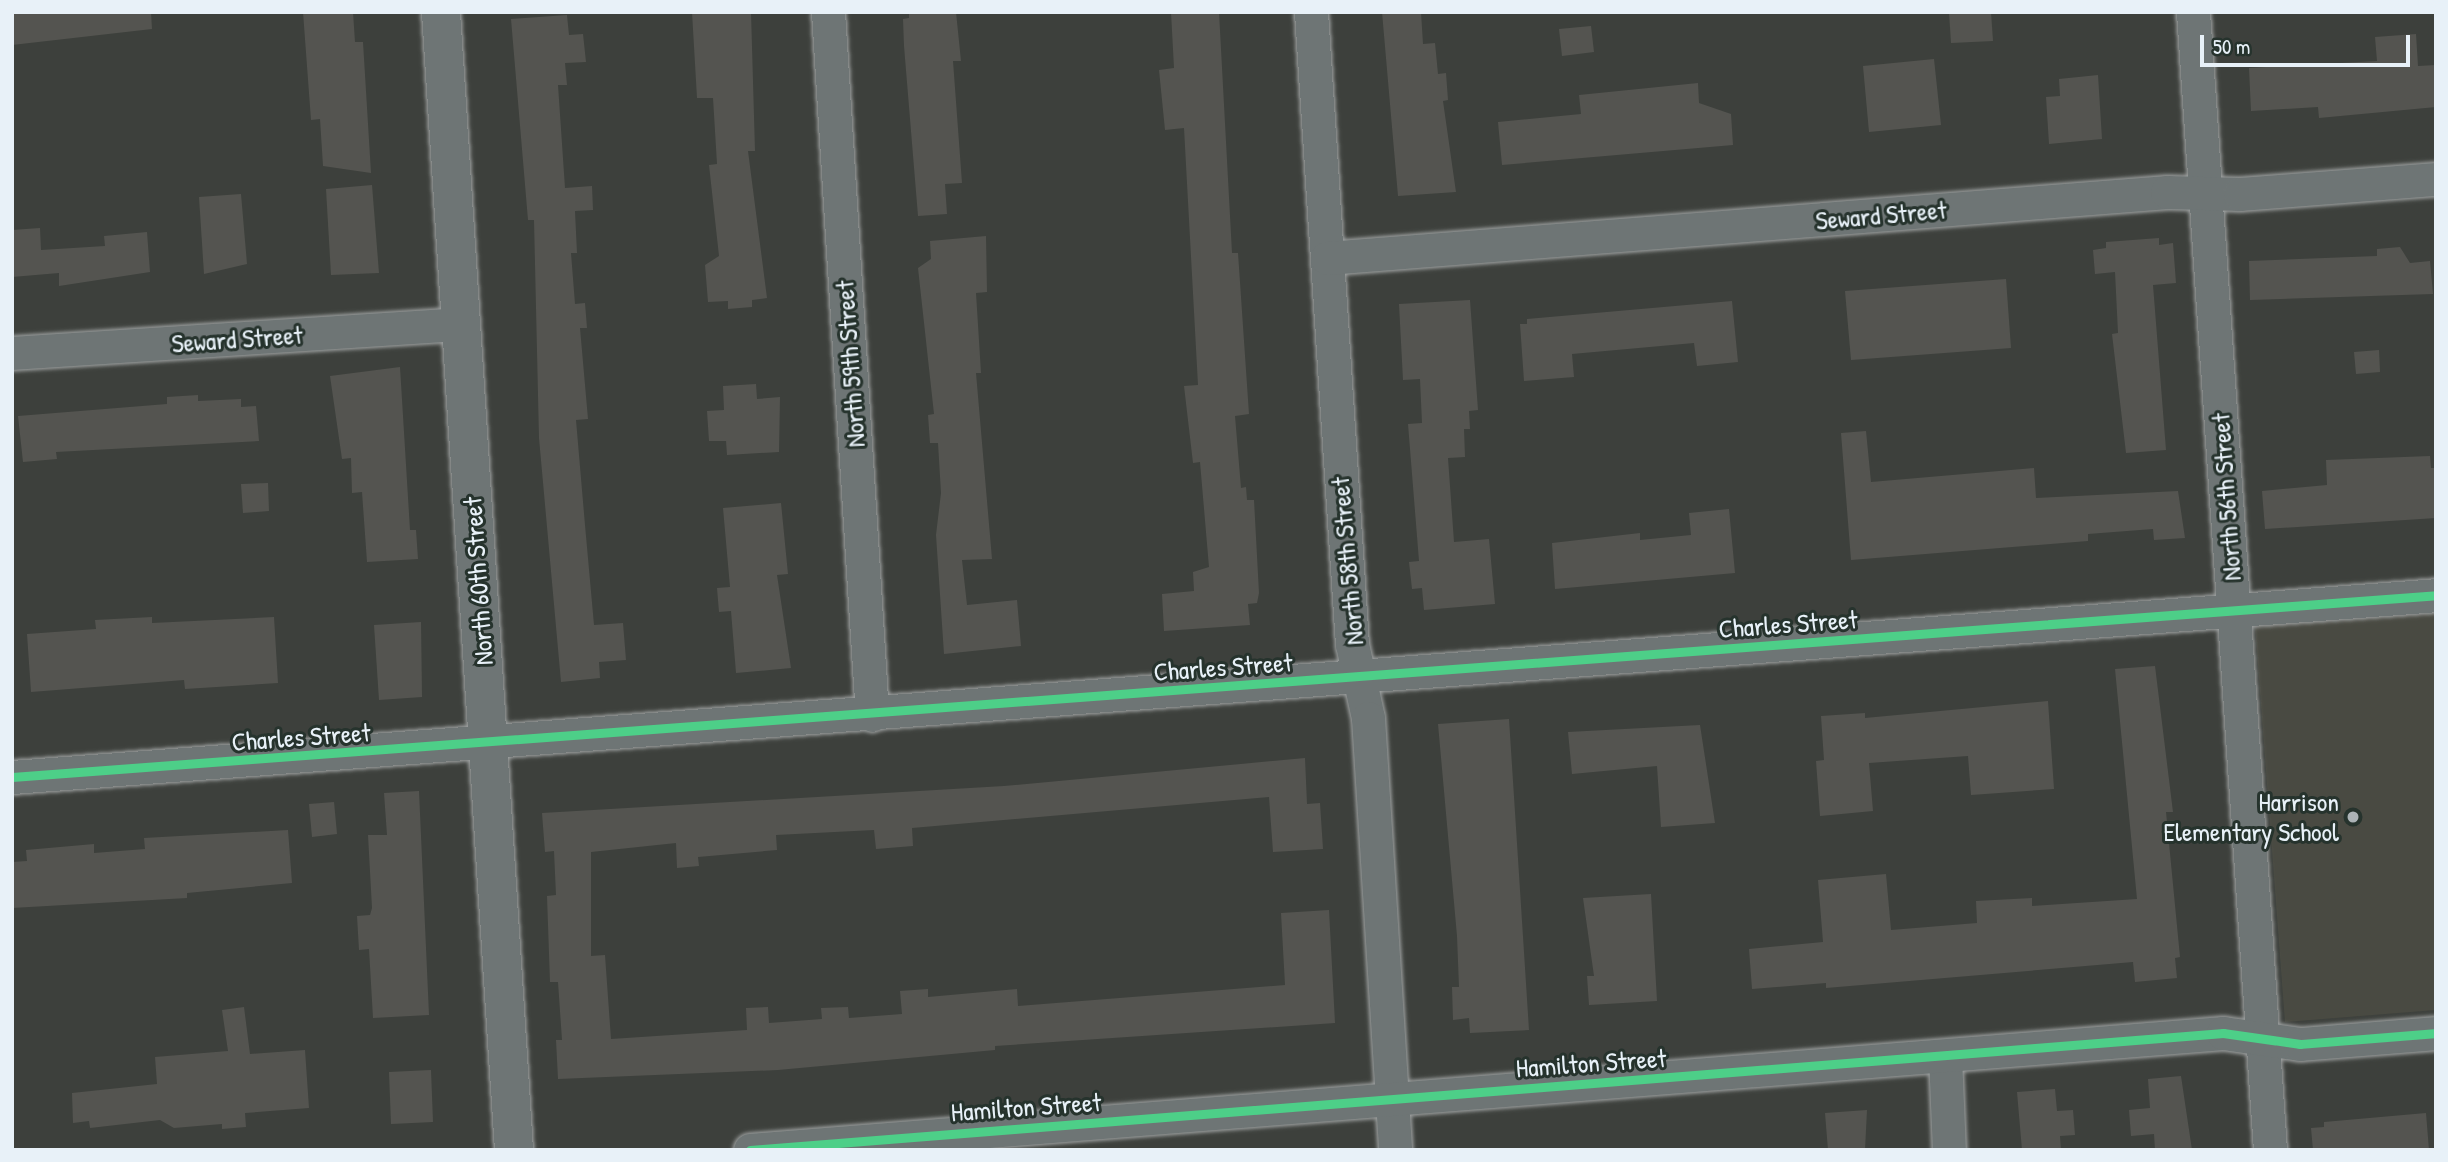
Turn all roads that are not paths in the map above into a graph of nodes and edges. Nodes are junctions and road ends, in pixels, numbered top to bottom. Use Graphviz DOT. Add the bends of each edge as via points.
graph roads {
  1 [pos="441,12"];
  2 [pos="828,12"];
  3 [pos="1311,12"];
  4 [pos="2193,12"];
  5 [pos="2436,179"];
  6 [pos="2206,193"];
  7 [pos="1327,258"];
  8 [pos="461,324"];
  9 [pos="12,354"];
  10 [pos="2436,595"];
  11 [pos="2234,611"];
  12 [pos="1359,678"];
  13 [pos="872,715"];
  14 [pos="489,745"];
  15 [pos="12,778"];
  16 [pos="2436,1033"];
  17 [pos="2263,1038"];
  18 [pos="1945,1056"];
  19 [pos="1392,1099"];
  20 [pos="514,1150"];
  21 [pos="750,1150"];
  22 [pos="1395,1150"];
  23 [pos="1949,1150"];
  24 [pos="2270,1150"];
  1 -- 8 [label="street, North 60th Street"];
  2 -- 13 [label="street, North 59th Street"];
  3 -- 7 [label="street, North 58th Street"];
  4 -- 6 [label="street, North 56th Street"];
  5 -- 6 [label="street, Seward Street"];
  6 -- 7 [label="street, Seward Street"];
  6 -- 11 [label="street, North 56th Street"];
  7 -- 12 [label="street, North 58th Street" via="1352,644"];
  8 -- 9 [label="street, Seward Street"];
  8 -- 14 [label="street, North 60th Street"];
  10 -- 11 [label="street, Charles Street"];
  11 -- 12 [label="street, Charles Street"];
  11 -- 17 [label="street, North 56th Street"];
  12 -- 13 [label="street, Charles Street"];
  12 -- 19 [label="street, North 58th Street" via="1368,718"];
  13 -- 14 [label="street, Charles Street"];
  14 -- 15 [label="street, Charles Street"];
  14 -- 20 [label="street, North 60th Street"];
  16 -- 17 [label="street, Hamilton Street" via="2300,1044"];
  17 -- 18 [label="street, Hamilton Street" via="2223,1033"];
  17 -- 24 [label="street, North 56th Street"];
  18 -- 19 [label="street, Hamilton Street"];
  18 -- 23 [label="street"];
  19 -- 21 [label="street, Hamilton Street"];
  19 -- 22 [label="street, North 58th Street"];
}
